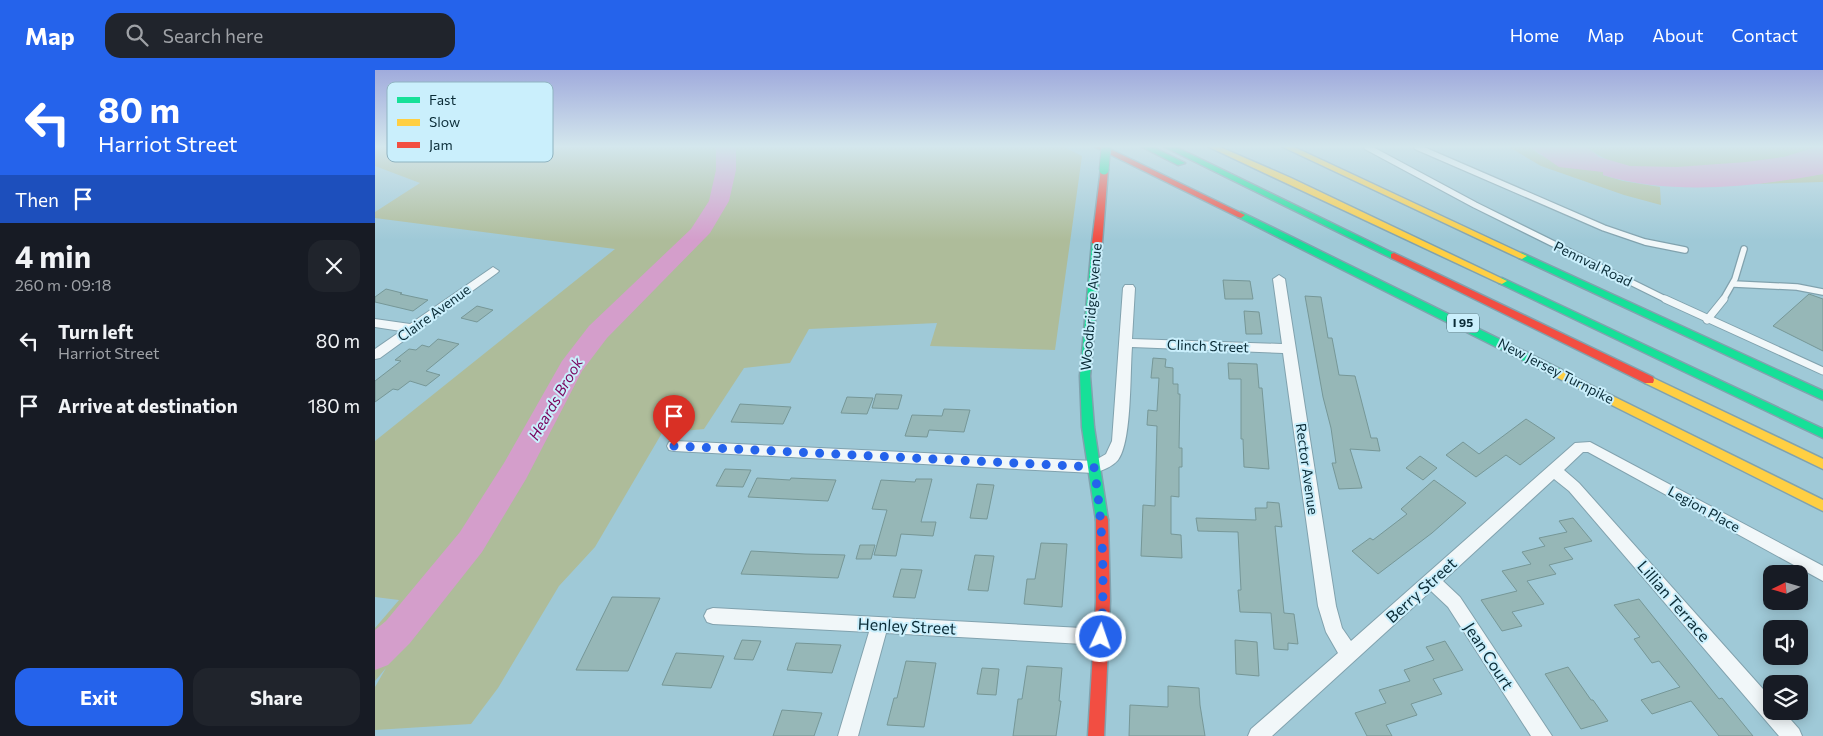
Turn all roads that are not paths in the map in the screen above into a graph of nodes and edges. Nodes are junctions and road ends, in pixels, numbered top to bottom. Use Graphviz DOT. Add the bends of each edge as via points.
graph roads {
  1 [pos="1103,178"];
  2 [pos="1164,178"];
  3 [pos="1215,178"];
  4 [pos="1233,178"];
  5 [pos="1284,178"];
  6 [pos="1285,178"];
  7 [pos="1354,178"];
  8 [pos="1425,178"];
  9 [pos="1488,178"];
  10 [pos="1288,180"];
  11 [pos="1744,249"];
  12 [pos="1685,250"];
  13 [pos="493,271"];
  14 [pos="1279,279"];
  15 [pos="1734,284"];
  16 [pos="1129,288"];
  17 [pos="1823,292"];
  18 [pos="1480,298"];
  19 [pos="1707,320"];
  20 [pos="375,323"];
  21 [pos="412,328"];
  22 [pos="1125,343"];
  23 [pos="1290,349"];
  24 [pos="375,355"];
  25 [pos="1823,371"];
  26 [pos="1823,396"];
  27 [pos="1823,434"];
  28 [pos="674,446"];
  29 [pos="1585,446"];
  30 [pos="1823,464"];
  31 [pos="1094,467"];
  32 [pos="1553,470"];
  33 [pos="1823,506"];
  34 [pos="1823,574"];
  35 [pos="1431,580"];
  36 [pos="713,616"];
  37 [pos="879,625"];
  38 [pos="1101,637"];
  39 [pos="1350,653"];
  40 [pos="849,736"];
  41 [pos="1096,736"];
  42 [pos="1258,736"];
  43 [pos="1542,736"];
  44 [pos="1792,736"];
  1 -- 31 [label="main road, Woodbridge Avenue, bridge" via="1085,359 1086,410"];
  2 -- 33 [label="main road, New Jersey Turnpike / I 95" via="1323,254"];
  3 -- 18 [label="main road"];
  4 -- 18 [label="main road, I 95"];
  5 -- 10 [label="main road"];
  6 -- 10 [label="main road"];
  7 -- 26 [label="main road"];
  8 -- 19 [label="lane, Pennval Road"];
  9 -- 12 [label="lane" via="1540,203 1633,239"];
  10 -- 27 [label="main road"];
  11 -- 15 [label="lane"];
  13 -- 21 [label="street, Claire Avenue"];
  14 -- 23 [label="street, Rector Avenue"];
  15 -- 17 [label="lane" via="1797,287"];
  15 -- 19 [label="lane"];
  16 -- 22 [label="street"];
  18 -- 30 [label="main road, I 95"];
  19 -- 25 [label="lane, Pennval Road"];
  20 -- 21 [label="street"];
  21 -- 24 [label="street, Claire Avenue"];
  22 -- 23 [label="street, Clinch Street"];
  22 -- 31 [label="street" via="1119,446 1109,461"];
  23 -- 39 [label="street, Rector Avenue" via="1327,606 1332,628"];
  28 -- 31 [label="street"];
  29 -- 32 [label="street, Berry Street"];
  29 -- 34 [label="street, Legion Place"];
  31 -- 38 [label="main road, Woodbridge Avenue" via="1103,541"];
  32 -- 35 [label="street, Berry Street"];
  32 -- 44 [label="street, Lillian Terrace" via="1574,487"];
  35 -- 39 [label="street, Berry Street"];
  35 -- 43 [label="street, Jean Court" via="1453,602"];
  36 -- 37 [label="street, Henley Street"];
  37 -- 38 [label="street, Henley Street"];
  37 -- 40 [label="street"];
  38 -- 41 [label="main road, Woodbridge Avenue"];
  39 -- 42 [label="street, Berry Street"];
}
